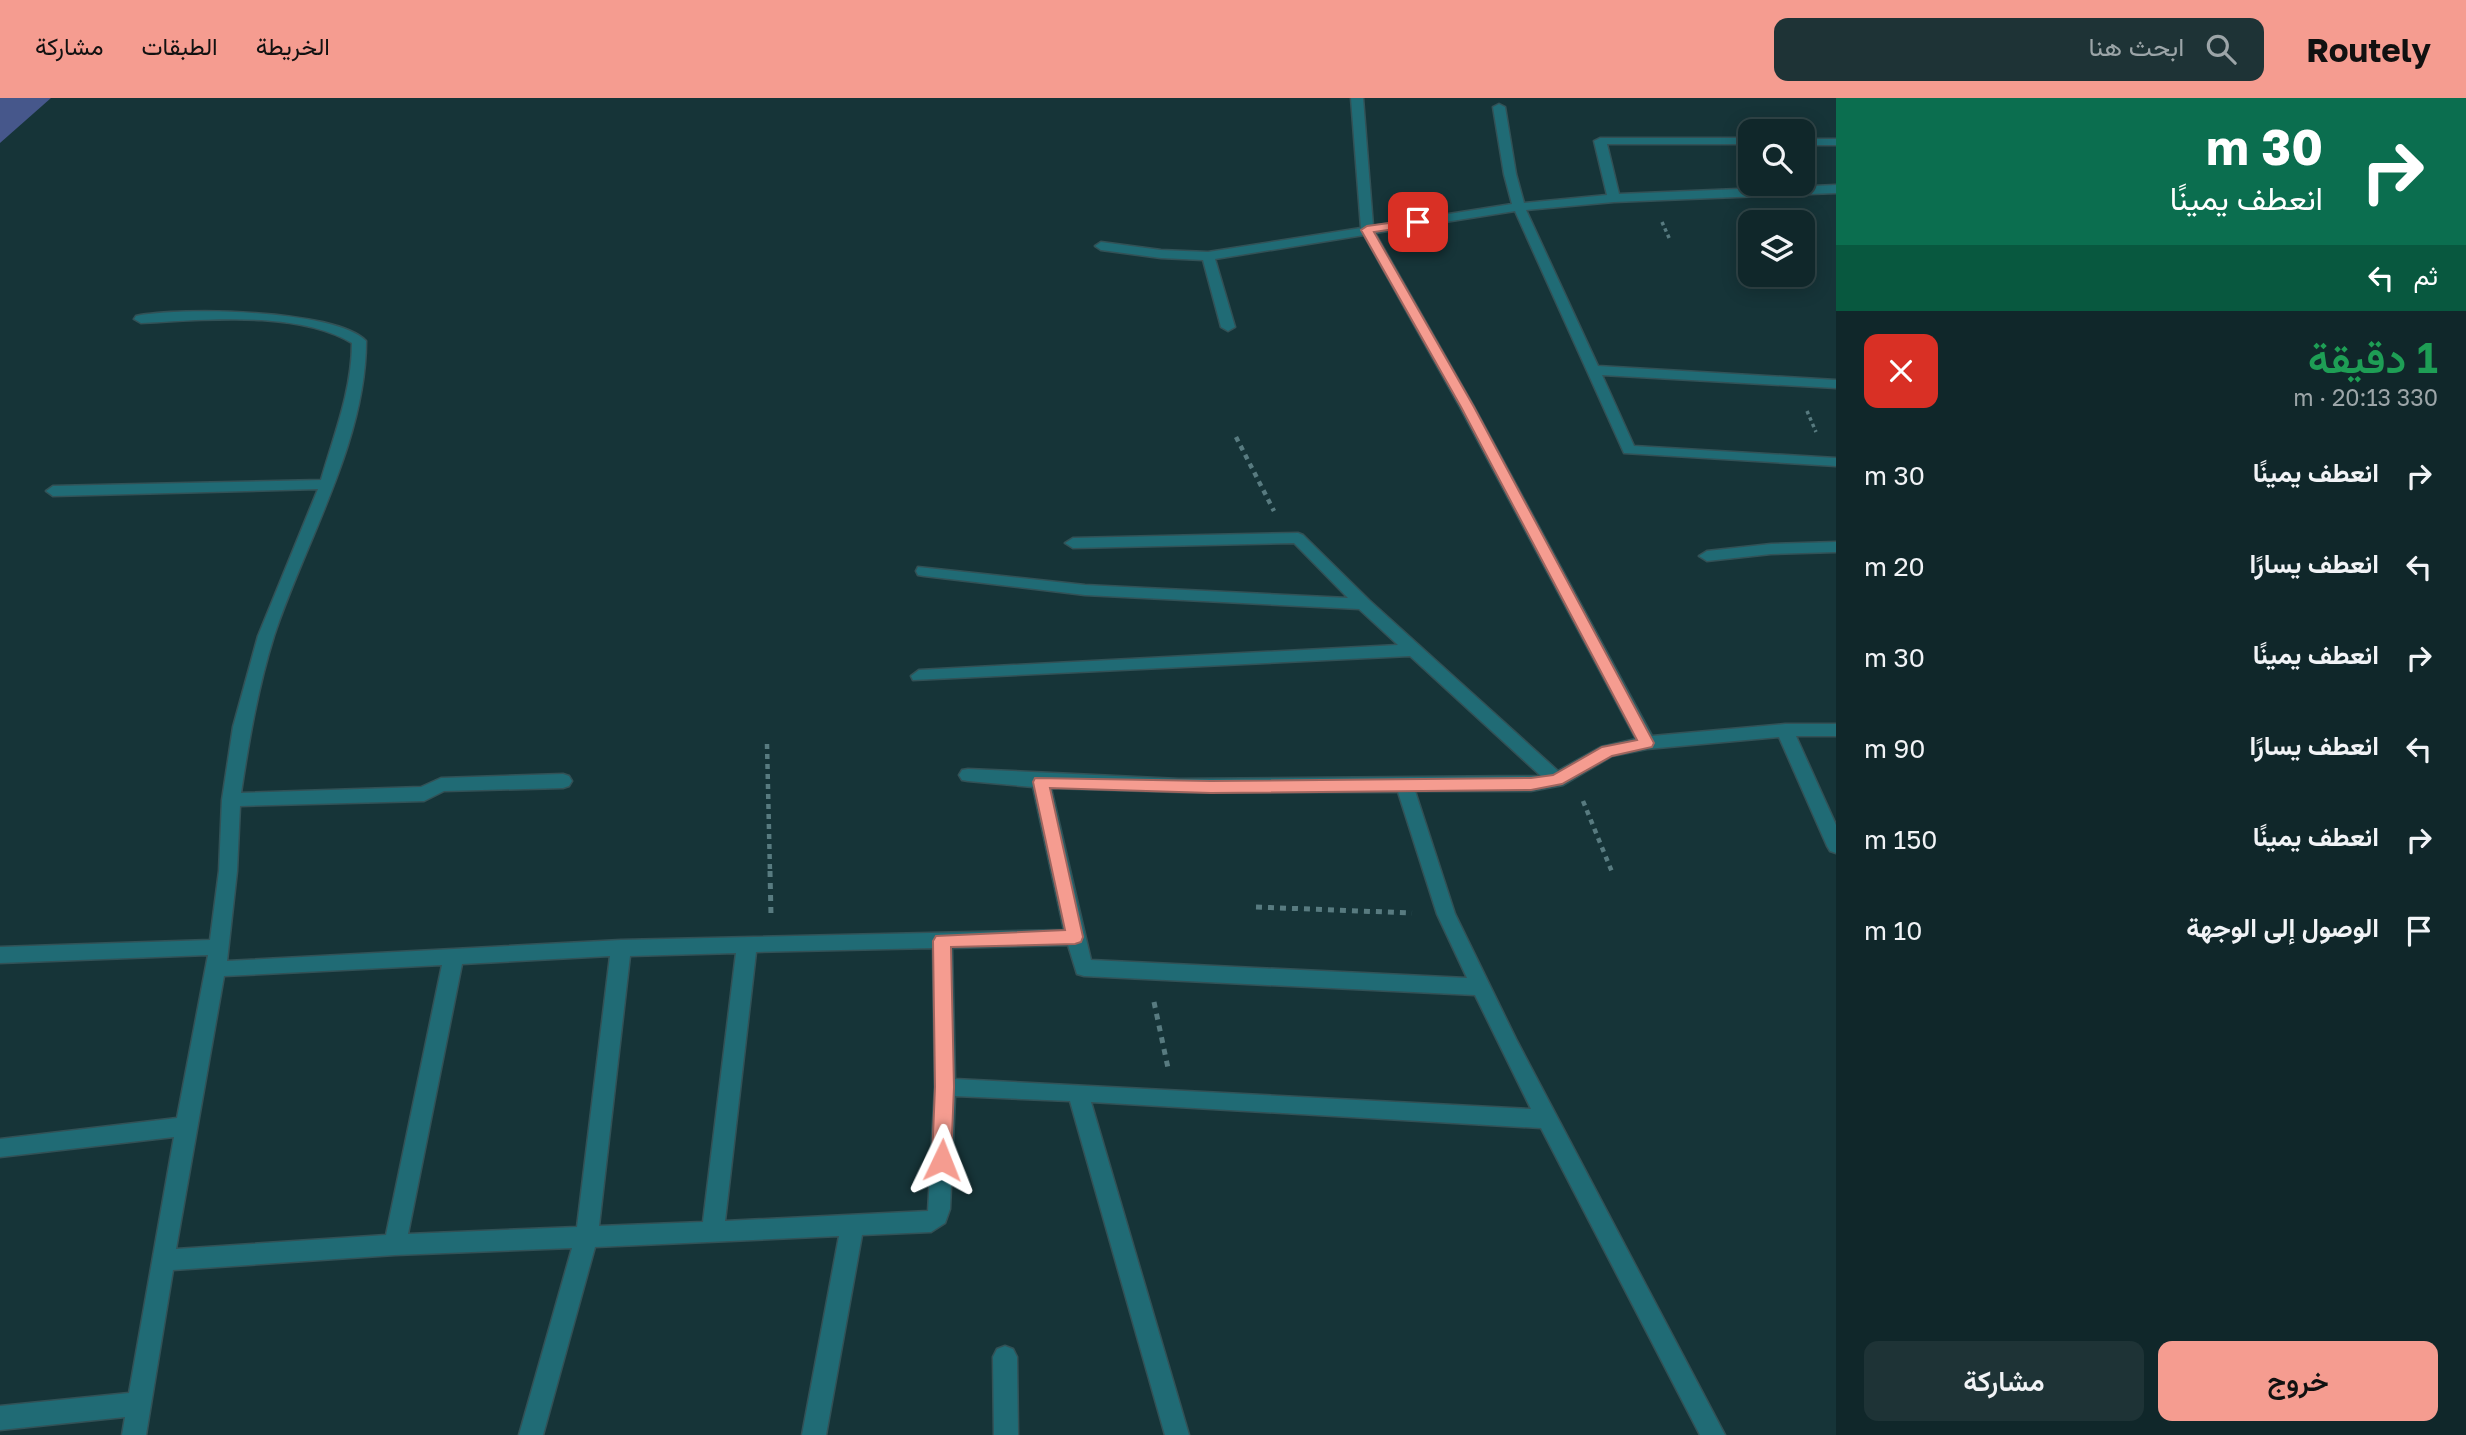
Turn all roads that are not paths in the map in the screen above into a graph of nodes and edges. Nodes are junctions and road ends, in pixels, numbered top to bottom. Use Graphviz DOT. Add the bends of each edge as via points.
graph roads {
  1 [pos="1357,98"];
  2 [pos="1499,107"];
  3 [pos="1738,141"];
  4 [pos="1815,142"];
  5 [pos="1836,142"];
  6 [pos="1836,189"];
  7 [pos="1614,198"];
  8 [pos="1519,207"];
  9 [pos="1367,230"];
  10 [pos="1101,246"];
  11 [pos="1208,256"];
  12 [pos="141,319"];
  13 [pos="1228,327"];
  14 [pos="1593,370"];
  15 [pos="1836,384"];
  16 [pos="1833,462"];
  17 [pos="327,484"];
  18 [pos="53,492"];
  19 [pos="1073,543"];
  20 [pos="1836,547"];
  21 [pos="1707,556"];
  22 [pos="924,571"];
  23 [pos="1363,604"];
  24 [pos="1411,650"];
  25 [pos="919,676"];
  26 [pos="1785,730"];
  27 [pos="1836,730"];
  28 [pos="1647,743"];
  29 [pos="968,775"];
  30 [pos="1564,776"];
  31 [pos="563,781"];
  32 [pos="1041,782"];
  33 [pos="1404,784"];
  34 [pos="231,800"];
  35 [pos="1836,846"];
  36 [pos="1075,937"];
  37 [pos="942,941"];
  38 [pos="747,945"];
  39 [pos="217,947"];
  40 [pos="621,948"];
  41 [pos="0,955"];
  42 [pos="454,956"];
  43 [pos="216,969"];
  44 [pos="1482,987"];
  45 [pos="944,1087"];
  46 [pos="1078,1092"];
  47 [pos="1548,1119"];
  48 [pos="186,1126"];
  49 [pos="0,1148"];
  50 [pos="852,1227"];
  51 [pos="713,1231"];
  52 [pos="587,1235"];
  53 [pos="395,1245"];
  54 [pos="162,1261"];
  55 [pos="1005,1357"];
  56 [pos="139,1404"];
  57 [pos="0,1418"];
  58 [pos="134,1435"];
  59 [pos="531,1435"];
  60 [pos="814,1435"];
  61 [pos="1006,1435"];
  62 [pos="1177,1435"];
  63 [pos="1713,1435"];
  1 -- 9 [label="street"];
  2 -- 8 [label="street"];
  3 -- 7 [label="street" via="1600,141"];
  4 -- 5 [label="street"];
  6 -- 7 [label="street"];
  7 -- 8 [label="street"];
  8 -- 9 [label="street"];
  8 -- 14 [label="street"];
  9 -- 11 [label="street"];
  9 -- 28 [label="street" via="1468,407"];
  10 -- 11 [label="street"];
  11 -- 13 [label="street"];
  12 -- 17 [label="street" via="272,320 350,333 359,341 359,356 351,404"];
  14 -- 15 [label="street"];
  14 -- 16 [label="street" via="1629,450"];
  17 -- 18 [label="street"];
  17 -- 34 [label="street" via="266,636 242,727"];
  19 -- 23 [label="street" via="1298,538"];
  20 -- 21 [label="street"];
  22 -- 23 [label="street" via="1085,590"];
  23 -- 24 [label="street"];
  24 -- 25 [label="street"];
  24 -- 30 [label="street"];
  26 -- 27 [label="street"];
  26 -- 28 [label="street"];
  26 -- 35 [label="street"];
  28 -- 30 [label="street" via="1607,751"];
  29 -- 32 [label="street"];
  30 -- 33 [label="street" via="1531,784"];
  31 -- 34 [label="street" via="442,785 424,794"];
  32 -- 33 [label="street" via="1211,787"];
  32 -- 36 [label="street"];
  33 -- 44 [label="street" via="1446,914"];
  34 -- 39 [label="street" via="228,871"];
  36 -- 37 [label="street"];
  36 -- 44 [label="street" via="1084,968"];
  37 -- 38 [label="street"];
  37 -- 45 [label="street"];
  38 -- 40 [label="street"];
  38 -- 51 [label="street"];
  39 -- 41 [label="street"];
  39 -- 43 [label="street"];
  40 -- 42 [label="street"];
  40 -- 52 [label="street"];
  42 -- 43 [label="street"];
  42 -- 53 [label="street"];
  43 -- 48 [label="street"];
  44 -- 47 [label="street"];
  45 -- 46 [label="street"];
  45 -- 50 [label="street" via="937,1216 931,1222"];
  46 -- 47 [label="street"];
  46 -- 62 [label="street"];
  47 -- 63 [label="street"];
  48 -- 49 [label="street"];
  48 -- 54 [label="street"];
  50 -- 51 [label="street"];
  50 -- 60 [label="street"];
  51 -- 52 [label="street"];
  52 -- 53 [label="street"];
  52 -- 59 [label="street"];
  53 -- 54 [label="street"];
  54 -- 56 [label="street"];
  55 -- 61 [label="street"];
  56 -- 57 [label="street"];
  56 -- 58 [label="street"];
}
